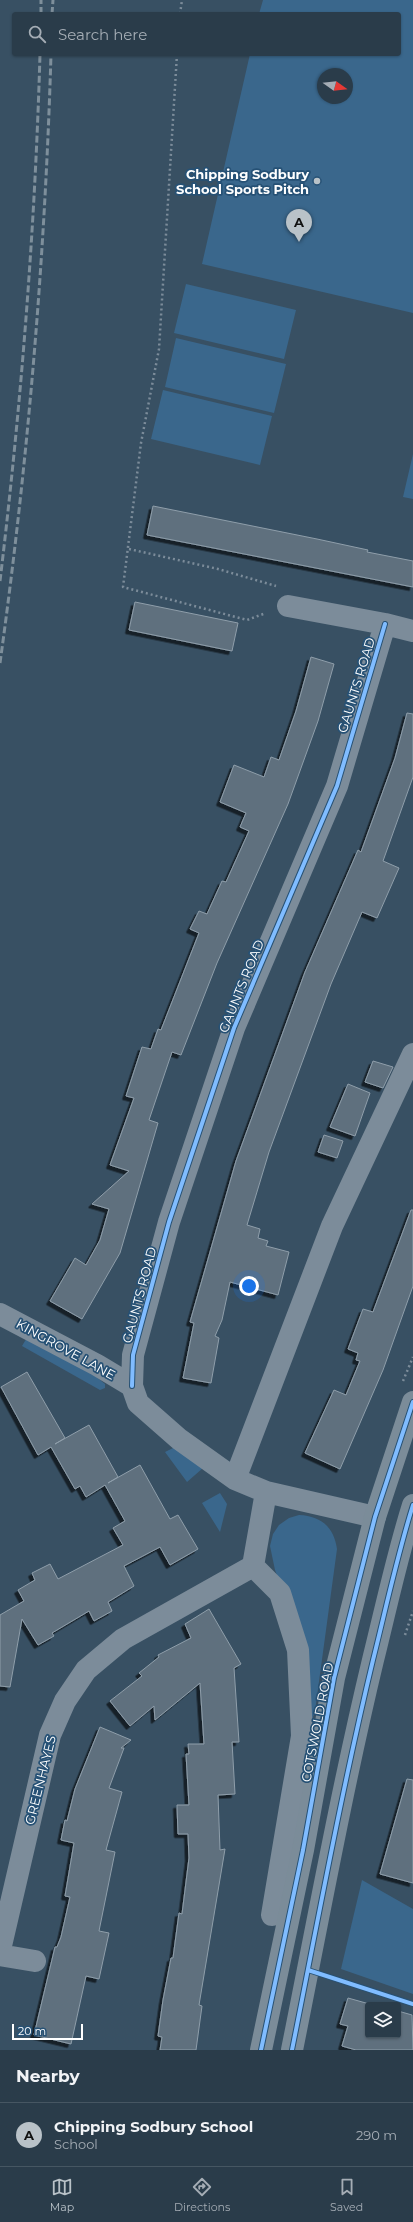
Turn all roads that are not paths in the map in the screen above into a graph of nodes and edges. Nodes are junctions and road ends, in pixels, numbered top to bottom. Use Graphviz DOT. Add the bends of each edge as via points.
graph roads {
  1 [pos="288,606"];
  2 [pos="385,624"];
  3 [pos="413,631"];
  4 [pos="413,1054"];
  5 [pos="0,1314"];
  6 [pos="132,1386"];
  7 [pos="413,1402"];
  8 [pos="235,1479"];
  9 [pos="266,1492"];
  10 [pos="413,1505"];
  11 [pos="375,1517"];
  12 [pos="253,1566"];
  13 [pos="272,1915"];
  14 [pos="0,1950"];
  15 [pos="0,1954"];
  16 [pos="35,1961"];
  17 [pos="261,2050"];
  18 [pos="292,2050"];
  1 -- 2 [label="street, GAUNTS ROAD"];
  2 -- 3 [label="street"];
  2 -- 6 [label="street, GAUNTS ROAD" via="336,786 234,1028 174,1207 133,1355"];
  4 -- 8 [label="street" via="332,1226"];
  5 -- 6 [label="street, KINGROVE LANE" via="97,1364"];
  6 -- 8 [label="street" via="138,1403 179,1439"];
  7 -- 11 [label="main road, COTSWOLD ROAD"];
  8 -- 9 [label="street"];
  9 -- 11 [label="street"];
  9 -- 12 [label="street"];
  10 -- 18 [label="main road" via="403,1536 365,1695 330,1854"];
  11 -- 17 [label="main road, COTSWOLD ROAD" via="334,1678 303,1850"];
  12 -- 13 [label="street, COTSWOLD ROAD" via="280,1593 298,1650 302,1736"];
  12 -- 14 [label="street, GREENHAYES" via="123,1639 86,1670 66,1701 50,1735"];
  15 -- 16 [label="street"];
}
